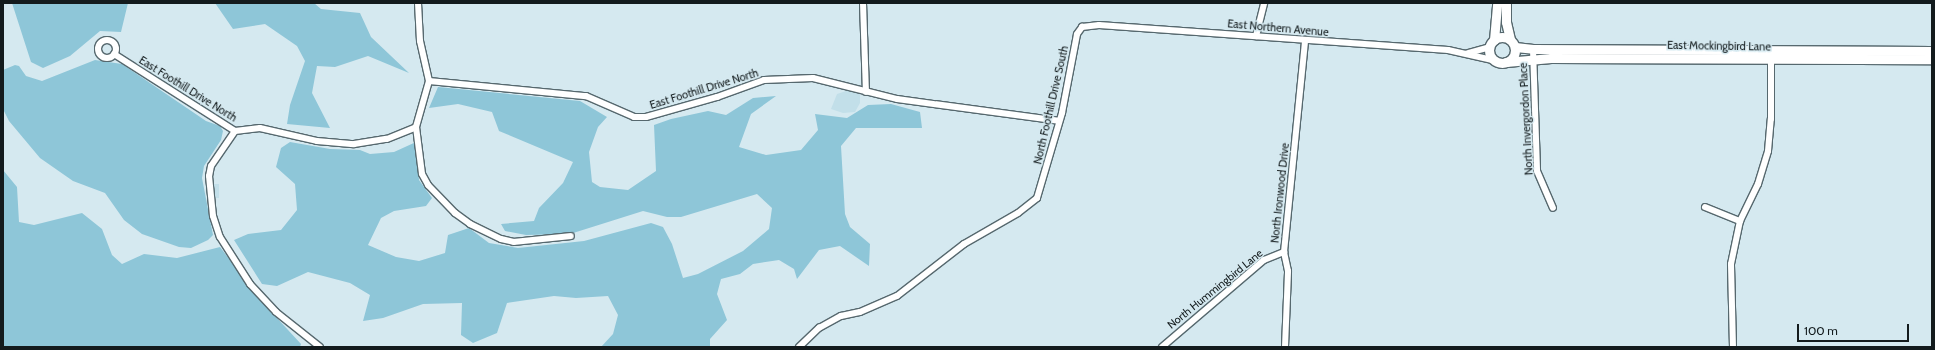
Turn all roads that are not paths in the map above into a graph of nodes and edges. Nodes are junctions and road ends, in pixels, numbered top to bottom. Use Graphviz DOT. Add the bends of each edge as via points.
graph roads {
  1 [pos="418,3"];
  2 [pos="863,3"];
  3 [pos="1264,3"];
  4 [pos="1497,3"];
  5 [pos="1506,3"];
  6 [pos="1087,26"];
  7 [pos="1256,36"];
  8 [pos="1305,41"];
  9 [pos="1492,43"];
  10 [pos="1512,43"];
  11 [pos="1932,51"];
  12 [pos="1466,53"];
  13 [pos="114,54"];
  14 [pos="1533,54"];
  15 [pos="1771,55"];
  16 [pos="1932,59"];
  17 [pos="1501,61"];
  18 [pos="429,81"];
  19 [pos="866,92"];
  20 [pos="1059,120"];
  21 [pos="416,127"];
  22 [pos="235,131"];
  23 [pos="1705,207"];
  24 [pos="1553,208"];
  25 [pos="1740,221"];
  26 [pos="571,236"];
  27 [pos="1284,252"];
  28 [pos="320,347"];
  29 [pos="799,347"];
  30 [pos="1162,347"];
  31 [pos="1285,347"];
  32 [pos="1733,347"];
  1 -- 18 [label="street" via="420,41"];
  2 -- 19 [label="street"];
  3 -- 7 [label="street"];
  4 -- 9 [label="street"];
  5 -- 10 [label="street" via="1506,22"];
  6 -- 7 [label="street, East Northern Avenue"];
  6 -- 20 [label="street, North Foothill Drive South" via="1078,34"];
  7 -- 8 [label="street, East Northern Avenue"];
  8 -- 12 [label="street, East Northern Avenue"];
  8 -- 27 [label="street, North Ironwood Drive"];
  9 -- 10 [label="street" via="1502,37"];
  9 -- 12 [label="street, East Northern Avenue"];
  9 -- 17 [label="street" via="1491,55"];
  10 -- 14 [label="street, East Mockingbird Lane"];
  10 -- 17 [label="street" via="1514,54"];
  11 -- 15 [label="street, East Mockingbird Lane"];
  12 -- 17 [label="street, East Northern Avenue"];
  13 -- 22 [label="street, East Foothill Drive North"];
  14 -- 15 [label="street, East Mockingbird Lane"];
  14 -- 17 [label="street, East Mockingbird Lane"];
  14 -- 24 [label="street, North Invergordon Place" via="1537,171"];
  15 -- 16 [label="street, East Mockingbird Lane"];
  15 -- 25 [label="street" via="1768,151 1758,184"];
  18 -- 19 [label="street, East Foothill Drive North" via="586,96 634,117 646,117 717,98 764,80 813,78"];
  18 -- 21 [label="street"];
  19 -- 20 [label="street, East Foothill Drive North" via="898,99"];
  20 -- 29 [label="street, North Foothill Drive South" via="1037,198 1018,213 964,244 897,296 860,312 841,316 820,328"];
  21 -- 22 [label="street, East Foothill Drive North" via="387,139 354,144 316,141 260,128"];
  21 -- 26 [label="street" via="424,179 455,213 470,224 514,242"];
  22 -- 28 [label="street" via="211,166 209,176 213,216 220,237 250,284 276,312"];
  23 -- 25 [label="street"];
  25 -- 32 [label="street" via="1731,264"];
  27 -- 30 [label="street, North Hummingbird Lane" via="1264,260"];
  27 -- 31 [label="street, North Ironwood Drive" via="1288,271"];
}
